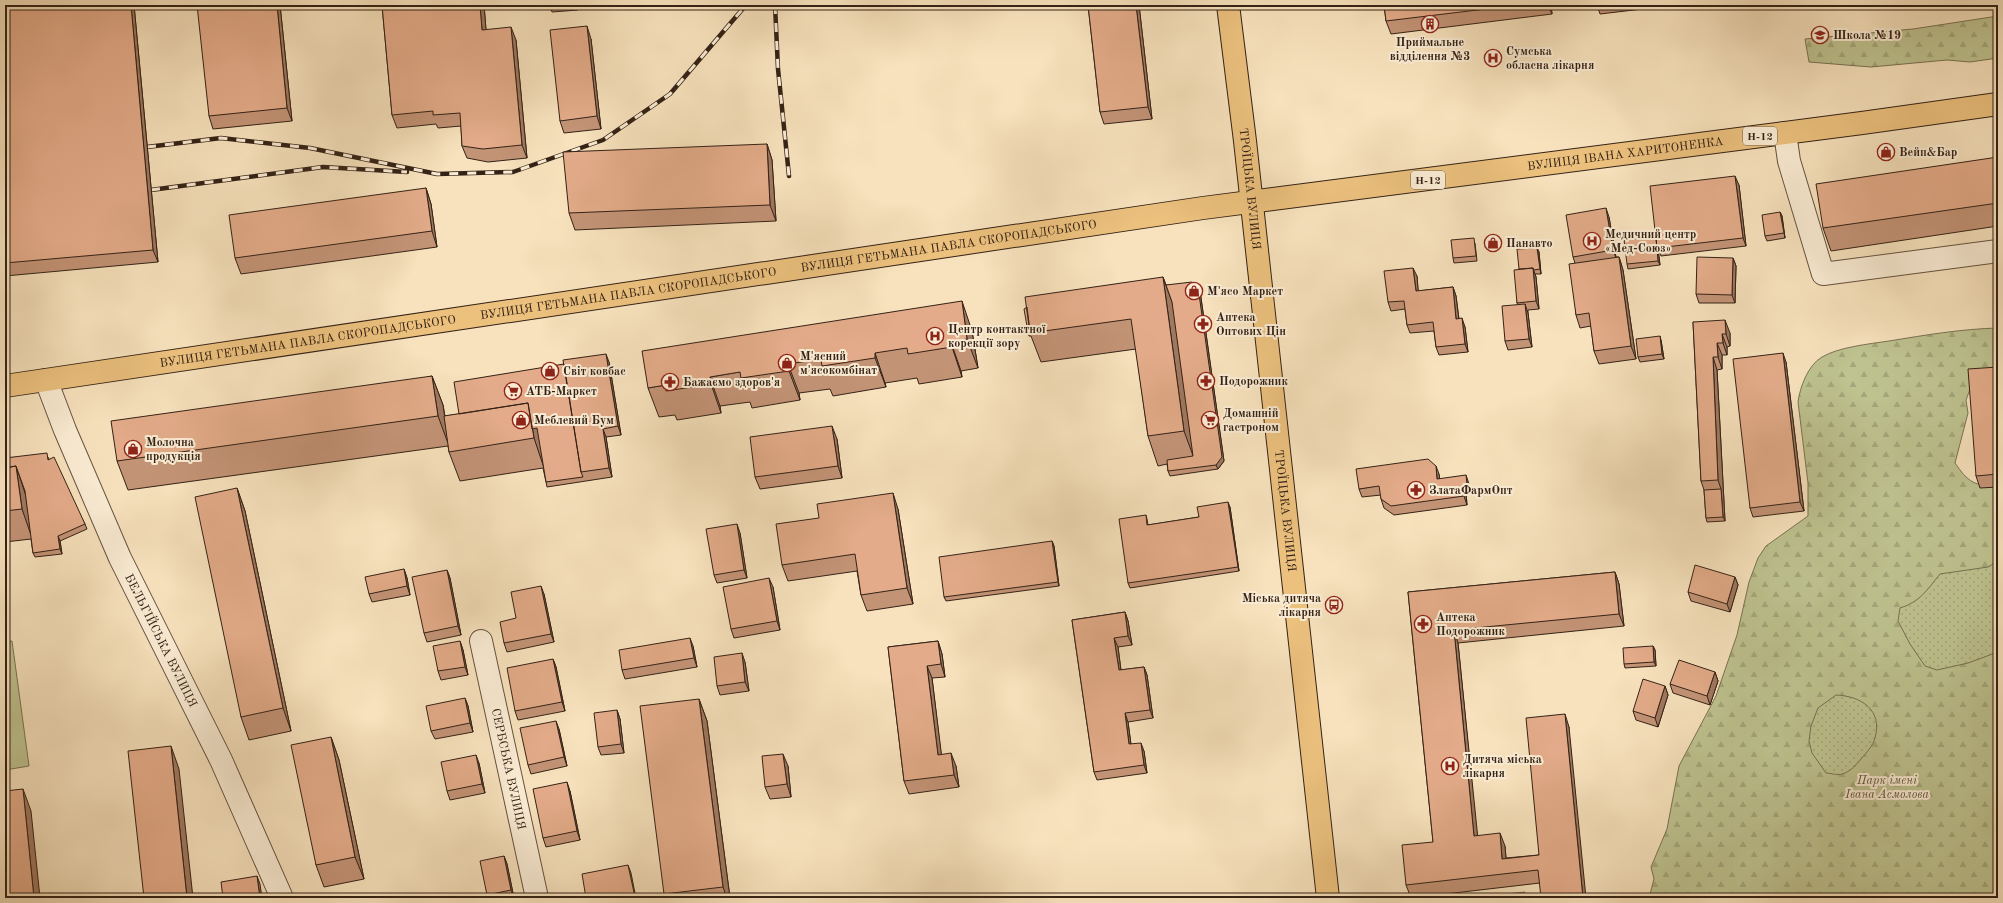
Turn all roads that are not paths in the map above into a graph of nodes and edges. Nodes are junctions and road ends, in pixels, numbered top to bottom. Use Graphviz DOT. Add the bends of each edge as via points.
graph roads {
  1 [pos="1228,5"];
  2 [pos="1998,104"];
  3 [pos="1785,133"];
  4 [pos="1252,202"];
  5 [pos="1998,251"];
  6 [pos="46,380"];
  7 [pos="5,386"];
  8 [pos="481,641"];
  9 [pos="282,898"];
  10 [pos="537,898"];
  11 [pos="1328,898"];
  1 -- 4 [label="main road, ТРОЇЦЬКА ВУЛИЦЯ"];
  2 -- 3 [label="main road, ВУЛИЦЯ ІВАНА ХАРИТОНЕНКА / Н-12"];
  3 -- 4 [label="main road, ВУЛИЦЯ ІВАНА ХАРИТОНЕНКА / Н-12"];
  3 -- 5 [label="street" via="1789,161 1823,274"];
  4 -- 6 [label="main road, ВУЛИЦЯ ГЕТЬМАНА ПАВЛА СКОРОПАДСЬКОГО" via="606,295"];
  4 -- 11 [label="main road, ТРОЇЦЬКА ВУЛИЦЯ"];
  6 -- 7 [label="main road, ВУЛИЦЯ ГЕТЬМАНА ПАВЛА СКОРОПАДСЬКОГО"];
  6 -- 9 [label="street, БЕЛЬГІЙСЬКА ВУЛИЦЯ" via="120,558 221,760"];
  8 -- 10 [label="street, СЕРБСЬКА ВУЛИЦЯ"];
}
